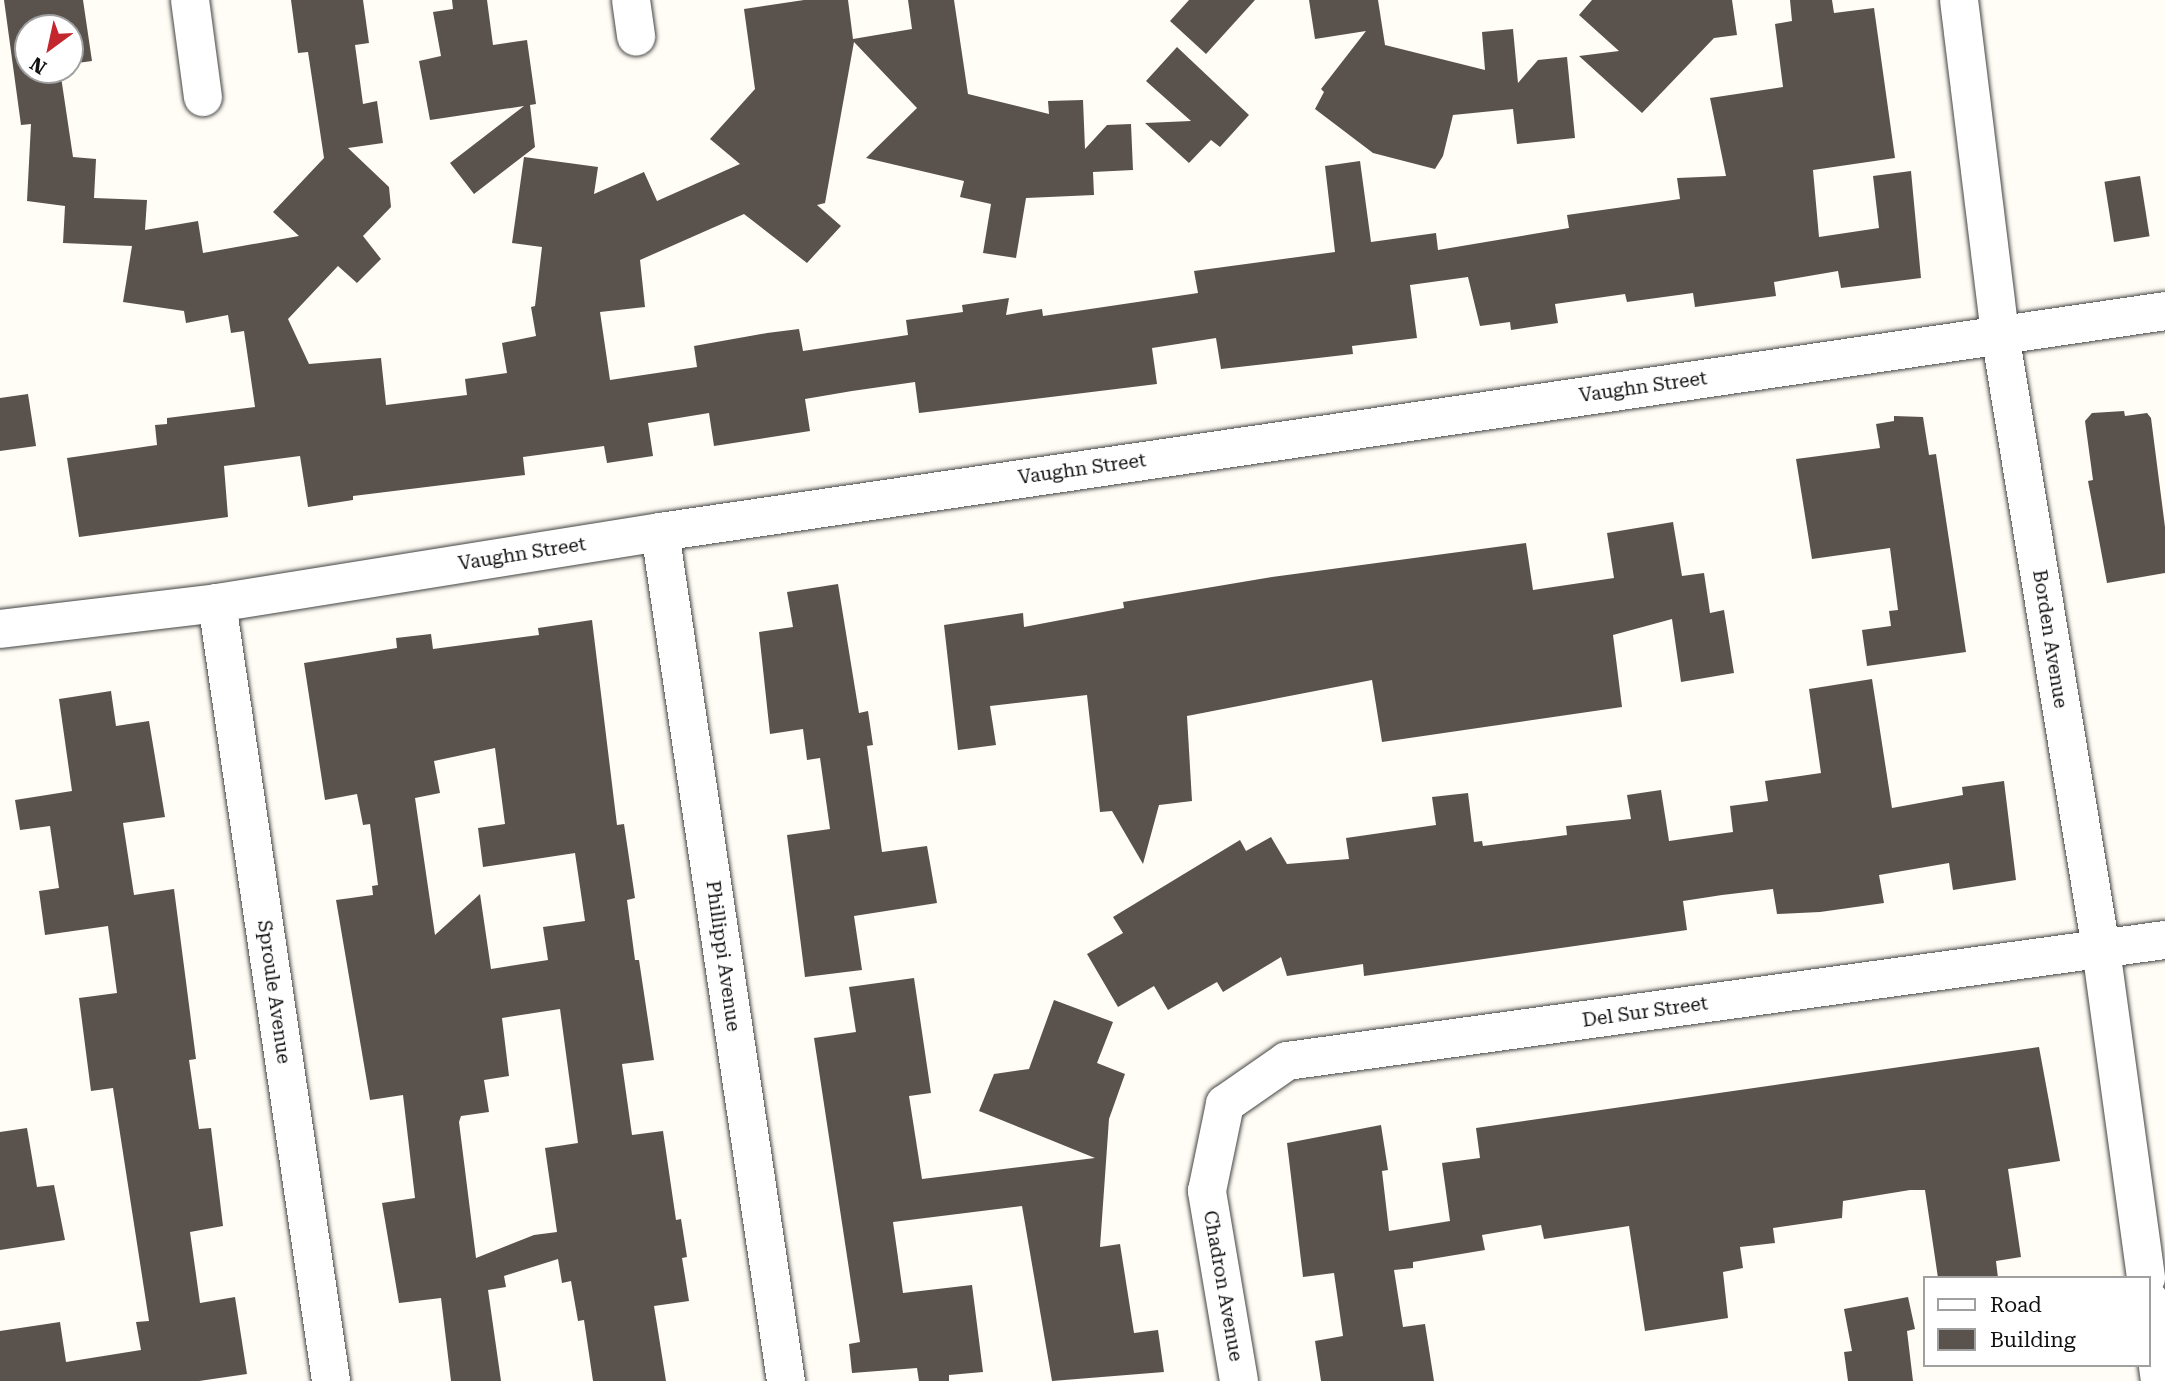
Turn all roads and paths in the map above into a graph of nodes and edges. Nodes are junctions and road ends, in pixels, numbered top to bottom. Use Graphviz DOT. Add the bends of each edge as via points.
graph roads {
  1 [pos="190,0"];
  2 [pos="1959,0"];
  3 [pos="203,97"];
  4 [pos="2165,310"];
  5 [pos="2000,334"];
  6 [pos="660,532"];
  7 [pos="217,603"];
  8 [pos="0,629"];
  9 [pos="2165,940"];
  10 [pos="2101,949"];
  11 [pos="1207,1191"];
  12 [pos="2146,1276"];
  13 [pos="2151,1315"];
  14 [pos="331,1381"];
  15 [pos="786,1381"];
  16 [pos="1239,1381"];
  17 [pos="2160,1381"];
  1 -- 3 [label="street"];
  2 -- 5 [label="street, Borden Avenue"];
  4 -- 5 [label="street, Vaughn Street"];
  5 -- 6 [label="street, Vaughn Street"];
  5 -- 10 [label="street, Borden Avenue"];
  6 -- 7 [label="street, Vaughn Street"];
  6 -- 15 [label="street, Phillippi Avenue"];
  7 -- 8 [label="street, Vaughn Street"];
  7 -- 14 [label="street, Sproule Avenue"];
  9 -- 10 [label="street, Del Sur Street"];
  10 -- 11 [label="street, Del Sur Street" via="1287,1061 1224,1104"];
  10 -- 12 [label="street, Borden Avenue"];
  11 -- 16 [label="street, Chadron Avenue"];
  13 -- 17 [label="street"];
}
